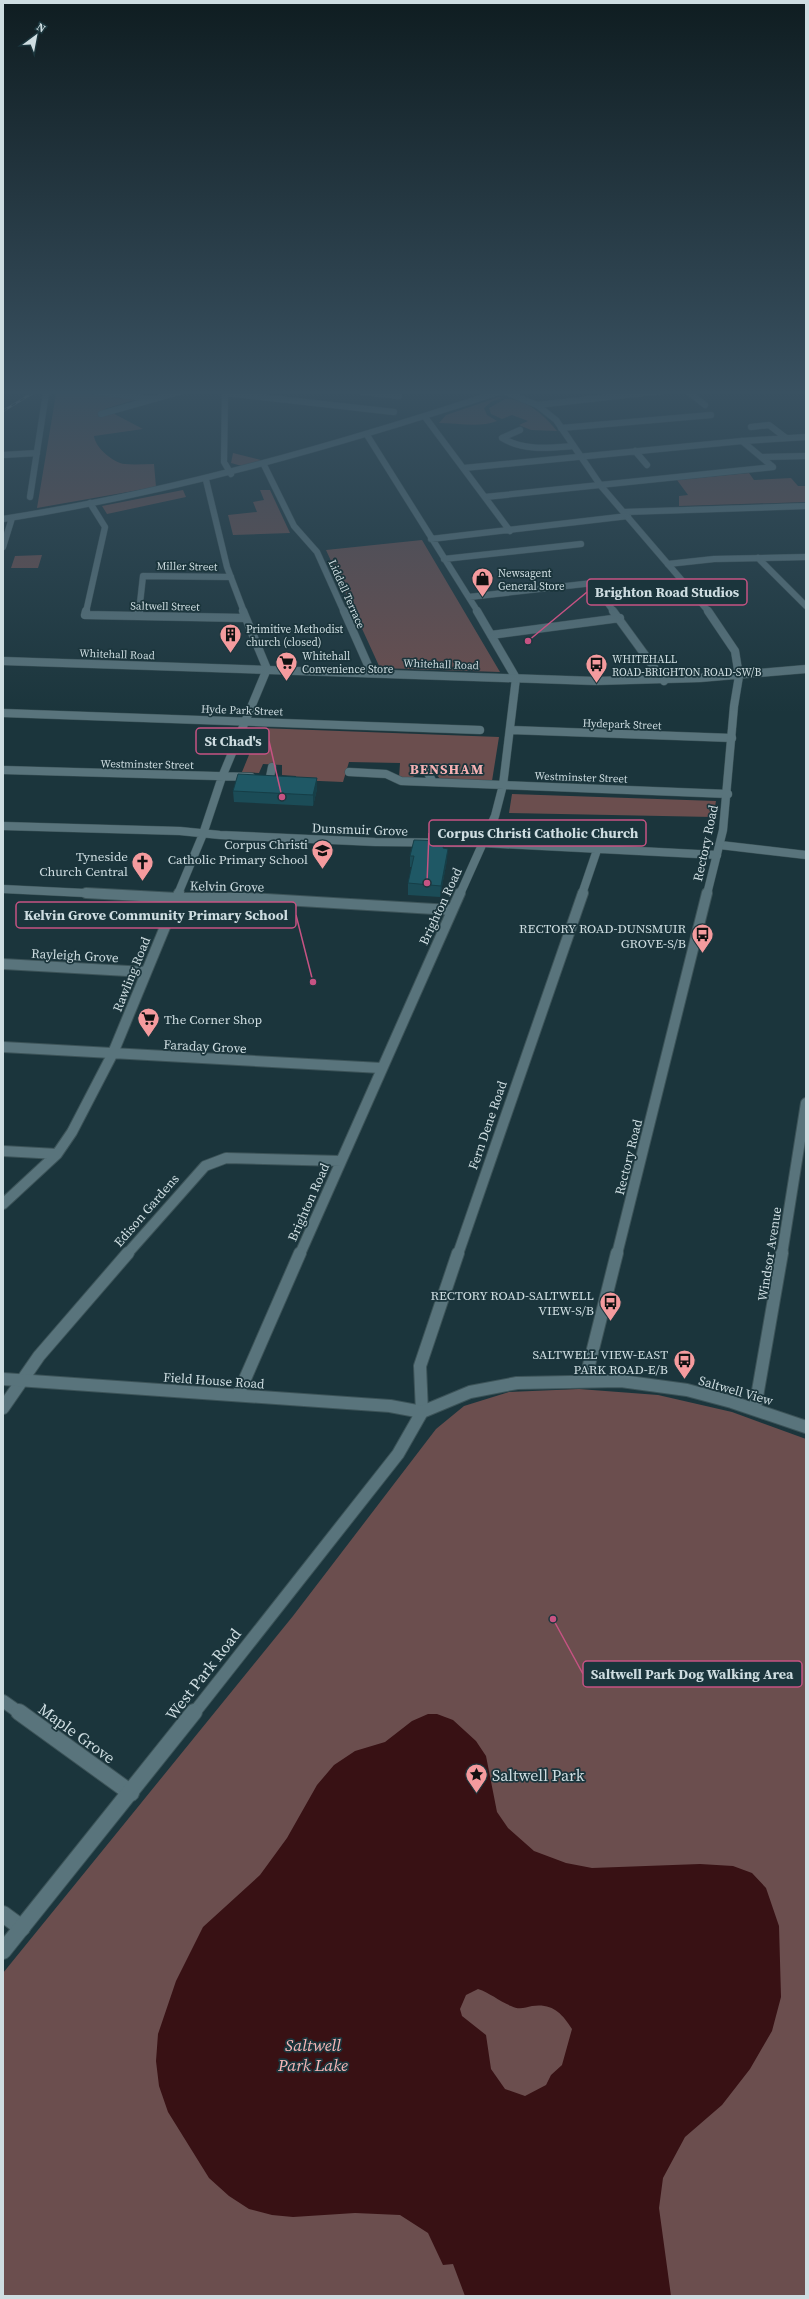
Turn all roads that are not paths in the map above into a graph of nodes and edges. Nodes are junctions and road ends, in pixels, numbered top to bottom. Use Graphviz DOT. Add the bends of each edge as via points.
graph roads {
  1 [pos="114,498"];
  2 [pos="211,498"];
  3 [pos="280,498"];
  4 [pos="406,498"];
  5 [pos="486,498"];
  6 [pos="612,498"];
  7 [pos="90,503"];
  8 [pos="806,506"];
  9 [pos="626,514"];
  10 [pos="12,518"];
  11 [pos="3,519"];
  12 [pos="510,530"];
  13 [pos="431,539"];
  14 [pos="581,544"];
  15 [pos="3,547"];
  16 [pos="806,557"];
  17 [pos="758,558"];
  18 [pos="444,559"];
  19 [pos="668,564"];
  20 [pos="230,577"];
  21 [pos="469,597"];
  22 [pos="805,603"];
  23 [pos="139,616"];
  24 [pos="244,618"];
  25 [pos="620,618"];
  26 [pos="490,635"];
  27 [pos="3,662"];
  28 [pos="267,669"];
  29 [pos="806,669"];
  30 [pos="371,672"];
  31 [pos="739,676"];
  32 [pos="516,678"];
  33 [pos="664,681"];
  34 [pos="3,713"];
  35 [pos="244,722"];
  36 [pos="480,730"];
  37 [pos="511,730"];
  38 [pos="732,738"];
  39 [pos="272,767"];
  40 [pos="3,770"];
  41 [pos="426,770"];
  42 [pos="348,772"];
  43 [pos="222,777"];
  44 [pos="433,782"];
  45 [pos="503,785"];
  46 [pos="728,794"];
  47 [pos="3,826"];
  48 [pos="203,834"];
  49 [pos="482,843"];
  50 [pos="720,844"];
  51 [pos="597,850"];
  52 [pos="717,855"];
  53 [pos="806,855"];
  54 [pos="3,889"];
  55 [pos="177,898"];
  56 [pos="451,910"];
  57 [pos="3,964"];
  58 [pos="146,972"];
  59 [pos="3,1047"];
  60 [pos="114,1054"];
  61 [pos="381,1068"];
  62 [pos="806,1103"];
  63 [pos="3,1151"];
  64 [pos="57,1154"];
  65 [pos="341,1161"];
  66 [pos="3,1204"];
  67 [pos="3,1379"];
  68 [pos="24,1380"];
  69 [pos="588,1380"];
  70 [pos="238,1395"];
  71 [pos="3,1408"];
  72 [pos="754,1408"];
  73 [pos="422,1412"];
  74 [pos="806,1427"];
  75 [pos="3,1701"];
  76 [pos="131,1793"];
  77 [pos="3,1914"];
  78 [pos="22,1928"];
  79 [pos="3,1951"];
  1 -- 7 [label="street"];
  2 -- 20 [label="street"];
  3 -- 30 [label="street, Liddell Terrace" via="294,526 317,552"];
  4 -- 13 [label="street"];
  5 -- 12 [label="street"];
  6 -- 9 [label="street, Rectory Road"];
  7 -- 10 [label="street"];
  7 -- 23 [label="street, Saltwell Street" via="105,527 85,615"];
  8 -- 9 [label="street"];
  9 -- 12 [label="street"];
  9 -- 19 [label="street, Rectory Road"];
  10 -- 11 [label="street"];
  10 -- 15 [label="street"];
  12 -- 13 [label="street"];
  13 -- 18 [label="street"];
  14 -- 18 [label="street"];
  16 -- 17 [label="street"];
  17 -- 19 [label="street"];
  17 -- 22 [label="street"];
  18 -- 21 [label="street"];
  19 -- 31 [label="street, Rectory Road" via="730,640 735,651"];
  20 -- 23 [label="street, Miller Street" via="143,576"];
  20 -- 24 [label="street"];
  21 -- 25 [label="street" via="593,583"];
  21 -- 26 [label="street"];
  23 -- 24 [label="street, Saltwell Street"];
  24 -- 28 [label="street" via="257,640"];
  25 -- 26 [label="street"];
  25 -- 33 [label="street"];
  26 -- 32 [label="street"];
  27 -- 28 [label="street, Whitehall Road"];
  28 -- 30 [label="street, Whitehall Road"];
  28 -- 35 [label="street, Rawling Road"];
  29 -- 31 [label="street, Whitehall Road"];
  30 -- 32 [label="street, Whitehall Road"];
  31 -- 33 [label="street, Whitehall Road"];
  31 -- 38 [label="street, Rectory Road"];
  32 -- 33 [label="street, Whitehall Road"];
  32 -- 37 [label="street, Brighton Road"];
  34 -- 35 [label="street, Hyde Park Street"];
  35 -- 36 [label="street, Hyde Park Street"];
  35 -- 43 [label="street, Rawling Road"];
  37 -- 38 [label="street, Hydepark Street"];
  37 -- 45 [label="street, Brighton Road"];
  38 -- 46 [label="street, Rectory Road"];
  39 -- 43 [label="street, Westminster Street" via="267,777"];
  40 -- 43 [label="street, Westminster Street"];
  41 -- 44 [label="street"];
  42 -- 44 [label="street, Westminster Street" via="386,774 401,781"];
  43 -- 48 [label="street, Rawling Road"];
  44 -- 45 [label="street, Westminster Street"];
  45 -- 46 [label="street, Westminster Street"];
  45 -- 49 [label="street, Brighton Road" via="495,816"];
  46 -- 50 [label="street, Rectory Road"];
  47 -- 48 [label="street, Dunsmuir Grove" via="180,831"];
  48 -- 49 [label="street, Dunsmuir Grove" via="375,842"];
  48 -- 55 [label="street, Rawling Road"];
  49 -- 51 [label="street, Dunsmuir Grove"];
  49 -- 56 [label="street, Brighton Road"];
  50 -- 52 [label="street, Rectory Road"];
  50 -- 53 [label="street"];
  51 -- 52 [label="street, Dunsmuir Grove"];
  51 -- 73 [label="street, Fern Dene Road" via="495,1140 420,1366"];
  52 -- 69 [label="street, Rectory Road" via="589,1365"];
  54 -- 55 [label="street, Kelvin Grove"];
  55 -- 56 [label="street, Kelvin Grove" via="248,898"];
  55 -- 58 [label="street, Rawling Road"];
  56 -- 61 [label="street, Brighton Road"];
  57 -- 58 [label="street, Rayleigh Grove"];
  58 -- 60 [label="street, Rawling Road"];
  59 -- 60 [label="street, Faraday Grove"];
  60 -- 61 [label="street, Faraday Grove"];
  60 -- 64 [label="street, Rawling Road" via="72,1132"];
  61 -- 65 [label="street, Brighton Road"];
  62 -- 72 [label="street, Windsor Avenue" via="769,1338"];
  63 -- 64 [label="street"];
  64 -- 66 [label="street, Rawling Road"];
  65 -- 68 [label="street, Edison Gardens" via="226,1158 205,1166 74,1314 39,1356"];
  65 -- 70 [label="street, Brighton Road"];
  67 -- 68 [label="street, Field House Road"];
  68 -- 70 [label="street, Field House Road"];
  68 -- 71 [label="street, Edison Gardens"];
  69 -- 72 [label="street, Saltwell View" via="673,1388"];
  69 -- 73 [label="street, Saltwell View" via="538,1380 494,1386 470,1392"];
  70 -- 73 [label="street, Field House Road" via="390,1406"];
  72 -- 74 [label="street, Saltwell View"];
  73 -- 76 [label="street, West Park Road" via="398,1454"];
  75 -- 76 [label="street, Maple Grove"];
  76 -- 78 [label="street, West Park Road"];
  77 -- 78 [label="street"];
  78 -- 79 [label="street, West Park Road"];
}
